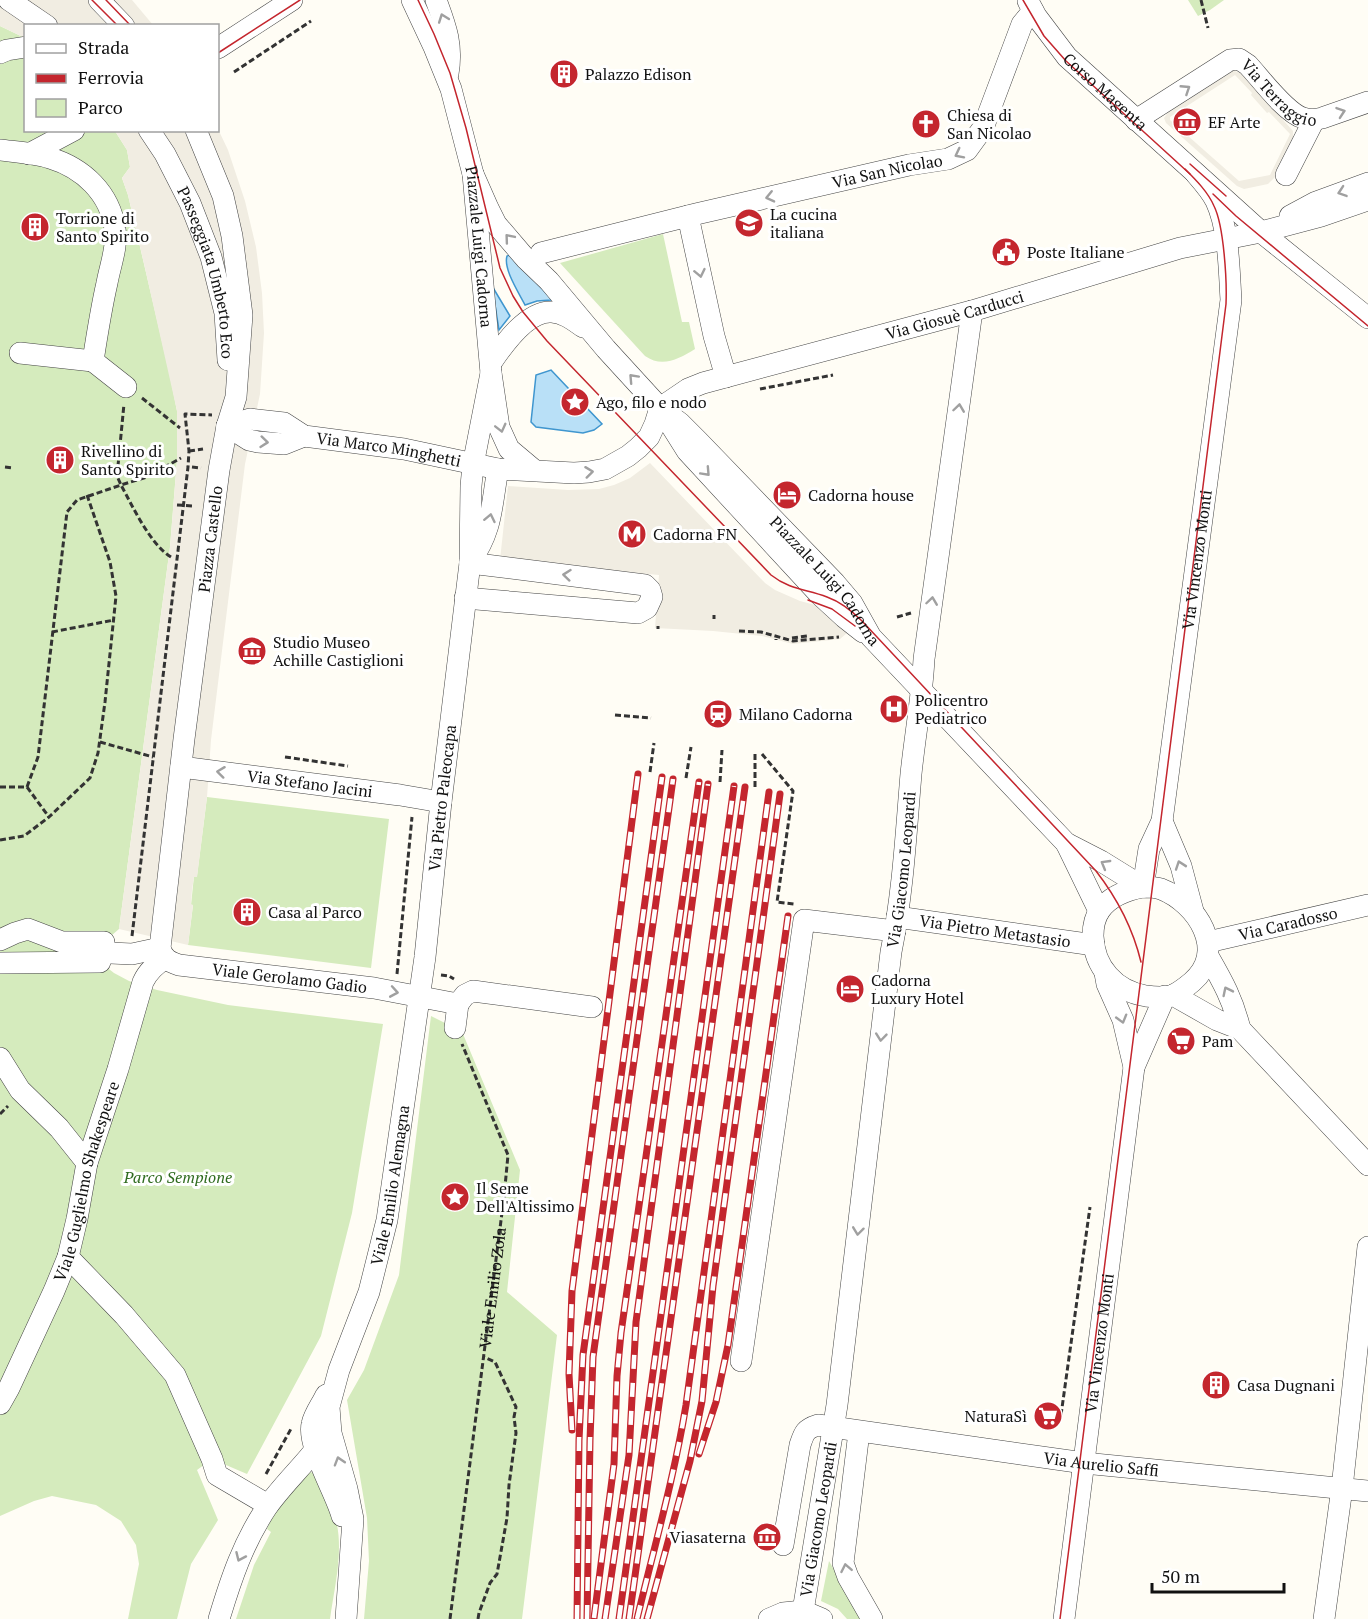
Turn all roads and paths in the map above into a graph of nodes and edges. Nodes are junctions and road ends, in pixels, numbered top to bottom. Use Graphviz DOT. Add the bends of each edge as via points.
graph roads {
  1 [pos="9,0"];
  2 [pos="99,0"];
  3 [pos="292,0"];
  4 [pos="412,0"];
  5 [pos="436,0"];
  6 [pos="1201,0"];
  7 [pos="1030,6"];
  8 [pos="311,21"];
  9 [pos="44,24"];
  10 [pos="122,24"];
  11 [pos="1208,28"];
  12 [pos="24,47"];
  13 [pos="219,47"];
  14 [pos="0,53"];
  15 [pos="234,72"];
  16 [pos="447,78"];
  17 [pos="1368,102"];
  18 [pos="1136,120"];
  19 [pos="1314,120"];
  20 [pos="70,132"];
  21 [pos="150,132"];
  22 [pos="197,132"];
  23 [pos="0,150"];
  24 [pos="29,154"];
  25 [pos="473,174"];
  26 [pos="1196,174"];
  27 [pos="1286,175"];
  28 [pos="1368,183"];
  29 [pos="1368,200"];
  30 [pos="687,216"];
  31 [pos="1261,232"];
  32 [pos="1226,238"];
  33 [pos="541,252"];
  34 [pos="1368,302"];
  35 [pos="972,311"];
  36 [pos="1368,318"];
  37 [pos="606,349"];
  38 [pos="20,352"];
  39 [pos="93,361"];
  40 [pos="491,368"];
  41 [pos="833,375"];
  42 [pos="726,377"];
  43 [pos="126,387"];
  44 [pos="760,389"];
  45 [pos="660,408"];
  46 [pos="227,421"];
  47 [pos="180,428"];
  48 [pos="181,458"];
  49 [pos="473,465"];
  50 [pos="5,467"];
  51 [pos="192,467"];
  52 [pos="13,468"];
  53 [pos="203,468"];
  54 [pos="498,469"];
  55 [pos="534,470"];
  56 [pos="121,485"];
  57 [pos="87,495"];
  58 [pos="177,505"];
  59 [pos="184,506"];
  60 [pos="194,506"];
  61 [pos="171,557"];
  62 [pos="470,563"];
  63 [pos="625,582"];
  64 [pos="465,598"];
  65 [pos="586,608"];
  66 [pos="910,613"];
  67 [pos="897,617"];
  68 [pos="114,620"];
  69 [pos="739,631"];
  70 [pos="52,632"];
  71 [pos="843,634"];
  72 [pos="807,636"];
  73 [pos="792,638"];
  74 [pos="922,692"];
  75 [pos="615,715"];
  76 [pos="651,718"];
  77 [pos="100,742"];
  78 [pos="654,743"];
  79 [pos="691,747"];
  80 [pos="722,750"];
  81 [pos="755,753"];
  82 [pos="762,754"];
  83 [pos="153,757"];
  84 [pos="285,757"];
  85 [pos="348,766"];
  86 [pos="181,767"];
  87 [pos="650,772"];
  88 [pos="686,778"];
  89 [pos="720,782"];
  90 [pos="0,787"];
  91 [pos="27,787"];
  92 [pos="754,787"];
  93 [pos="413,797"];
  94 [pos="441,802"];
  95 [pos="49,817"];
  96 [pos="1162,821"];
  97 [pos="0,840"];
  98 [pos="1066,843"];
  99 [pos="1143,887"];
  100 [pos="783,903"];
  101 [pos="1368,905"];
  102 [pos="1099,911"];
  103 [pos="1193,911"];
  104 [pos="896,924"];
  105 [pos="131,943"];
  106 [pos="9,945"];
  107 [pos="1094,945"];
  108 [pos="1208,949"];
  109 [pos="102,952"];
  110 [pos="162,954"];
  111 [pos="0,963"];
  112 [pos="398,968"];
  113 [pos="1105,972"];
  114 [pos="1169,995"];
  115 [pos="420,997"];
  116 [pos="458,1004"];
  117 [pos="592,1007"];
  118 [pos="455,1028"];
  119 [pos="1240,1029"];
  120 [pos="0,1058"];
  121 [pos="1134,1067"];
  122 [pos="87,1163"];
  123 [pos="1368,1165"];
  124 [pos="1090,1207"];
  125 [pos="1368,1247"];
  126 [pos="68,1257"];
  127 [pos="1366,1273"];
  128 [pos="484,1356"];
  129 [pos="741,1361"];
  130 [pos="339,1370"];
  131 [pos="0,1404"];
  132 [pos="1061,1415"];
  133 [pos="294,1422"];
  134 [pos="833,1428"];
  135 [pos="860,1431"];
  136 [pos="315,1450"];
  137 [pos="1084,1463"];
  138 [pos="266,1475"];
  139 [pos="1342,1488"];
  140 [pos="1368,1491"];
  141 [pos="268,1505"];
  142 [pos="783,1545"];
  143 [pos="351,1559"];
  144 [pos="813,1615"];
  145 [pos="219,1619"];
  146 [pos="346,1619"];
  147 [pos="450,1619"];
  148 [pos="478,1619"];
  149 [pos="769,1619"];
  150 [pos="872,1619"];
  151 [pos="1064,1619"];
  152 [pos="1324,1619"];
  1 -- 9 [label="street"];
  2 -- 10 [label="street"];
  3 -- 13 [label="street"];
  4 -- 16 [label="street"];
  16 -- 5 [label="street, one-way" via="450,40"];
  6 -- 11 [label="path"];
  7 -- 18 [label="street, Corso Magenta" via="1067,57"];
  7 -- 30 [label="street, Via San Nicolao, one-way" via="983,128 967,150 948,159"];
  8 -- 15 [label="path"];
  12 -- 14 [label="street"];
  16 -- 25 [label="street"];
  19 -- 17 [label="street, Via Terraggio, one-way"];
  18 -- 19 [label="street, Via Terraggio, one-way" via="1230,60 1239,59 1290,112"];
  18 -- 26 [label="street, Corso Magenta"];
  19 -- 27 [label="street"];
  20 -- 24 [label="street"];
  21 -- 46 [label="street, Passeggiata Umberto Eco" via="190,203 211,257 225,313"];
  22 -- 46 [label="street, Piazza Castello" via="224,196 242,315 236,397"];
  23 -- 24 [label="street"];
  24 -- 39 [label="street" via="68,164 100,190 109,207 116,230"];
  37 -- 25 [label="street, Piazzale Luigi Cadorna, one-way" via="496,224"];
  25 -- 40 [label="street, Piazzale Luigi Cadorna"];
  26 -- 31 [label="street"];
  26 -- 32 [label="street, Via Vincenzo Monti" via="1215,198"];
  28 -- 31 [label="street, one-way" via="1316,202"];
  29 -- 31 [label="street"];
  30 -- 33 [label="street"];
  30 -- 42 [label="street, one-way"];
  31 -- 32 [label="street, Via Giosuè Carducci"];
  31 -- 34 [label="street" via="1310,252"];
  31 -- 36 [label="street"];
  32 -- 35 [label="street, Via Giosuè Carducci" via="1180,248"];
  32 -- 96 [label="street, Via Vincenzo Monti" via="1231,300"];
  35 -- 42 [label="street, Via Giosuè Carducci"];
  74 -- 35 [label="street, Via Giacomo Leopardi, one-way"];
  37 -- 40 [label="street, Piazzale Luigi Cadorna" via="567,316 547,312 511,335"];
  45 -- 37 [label="street, Piazzale Luigi Cadorna, one-way"];
  38 -- 39 [label="street"];
  39 -- 43 [label="street"];
  40 -- 49 [label="street, Piazzale Luigi Cadorna"];
  40 -- 55 [label="street, Piazzale Luigi Cadorna, one-way" via="503,439"];
  41 -- 44 [label="path"];
  42 -- 45 [label="street" via="688,389"];
  43 -- 47 [label="path"];
  43 -- 56 [label="path" via="117,476"];
  55 -- 45 [label="street, one-way" via="574,473 605,469 644,443"];
  45 -- 74 [label="street, Piazzale Luigi Cadorna" via="680,423 835,583 852,603 871,637"];
  46 -- 49 [label="street, Via Marco Minghetti" via="249,440 258,442 284,444 304,436 404,450"];
  46 -- 59 [label="path" via="185,414 189,451"];
  46 -- 86 [label="street, Piazza Castello"];
  48 -- 56 [label="path" via="147,477"];
  49 -- 54 [label="street"];
  49 -- 62 [label="street, Piazzale Luigi Cadorna"];
  50 -- 52 [label="path"];
  51 -- 53 [label="path"];
  54 -- 55 [label="street"];
  62 -- 54 [label="street, Piazzale Luigi Cadorna, one-way" via="488,527"];
  56 -- 57 [label="path"];
  56 -- 61 [label="path" via="141,523"];
  57 -- 68 [label="path" via="110,562 116,596"];
  57 -- 70 [label="path" via="67,512"];
  58 -- 59 [label="path"];
  59 -- 60 [label="path"];
  59 -- 83 [label="path"];
  63 -- 62 [label="street, one-way"];
  62 -- 64 [label="street, Piazzale Luigi Cadorna"];
  63 -- 65 [label="street"];
  63 -- 65 [label="street" via="645,585 650,590 652,597 647,608 638,613"];
  64 -- 65 [label="street"];
  64 -- 94 [label="street, Via Pietro Paleocapa"];
  66 -- 67 [label="path"];
  68 -- 70 [label="path"];
  68 -- 77 [label="path"];
  69 -- 71 [label="path" via="794,641"];
  70 -- 91 [label="path" via="38,757"];
  72 -- 73 [label="path"];
  74 -- 98 [label="street, Piazzale Luigi Cadorna"];
  74 -- 104 [label="street, Via Giacomo Leopardi"];
  75 -- 76 [label="path"];
  77 -- 83 [label="path"];
  77 -- 95 [label="path" via="90,778"];
  78 -- 87 [label="path"];
  79 -- 88 [label="path"];
  80 -- 89 [label="path"];
  81 -- 92 [label="path"];
  82 -- 100 [label="path" via="793,791 777,902"];
  83 -- 105 [label="path"];
  84 -- 85 [label="path"];
  93 -- 86 [label="street, Via Stefano Jacini, one-way"];
  86 -- 110 [label="street, Piazza Castello"];
  90 -- 91 [label="path"];
  91 -- 95 [label="path"];
  93 -- 94 [label="street, Via Stefano Jacini"];
  93 -- 112 [label="path"];
  94 -- 115 [label="street, Via Pietro Paleocapa"];
  95 -- 97 [label="path" via="24,836"];
  96 -- 99 [label="street, Via Vincenzo Monti" via="1149,849"];
  103 -- 96 [label="street, one-way" via="1181,866"];
  99 -- 98 [label="street, one-way"];
  98 -- 102 [label="street"];
  99 -- 102 [label="street" via="1114,897"];
  99 -- 103 [label="street" via="1160,888"];
  101 -- 108 [label="street, Via Caradosso"];
  102 -- 107 [label="street"];
  103 -- 108 [label="street"];
  104 -- 107 [label="street, Via Pietro Metastasio"];
  104 -- 129 [label="street, Via Pietro Metastasio" via="804,920"];
  104 -- 134 [label="street, Via Giacomo Leopardi, one-way"];
  106 -- 109 [label="street, Viale Gerolamo Gadio"];
  107 -- 113 [label="street"];
  108 -- 114 [label="street" via="1205,966 1197,978"];
  119 -- 108 [label="street, one-way"];
  109 -- 110 [label="street, Viale Gerolamo Gadio"];
  109 -- 111 [label="street" via="100,962"];
  110 -- 115 [label="street, Viale Gerolamo Gadio, one-way" via="179,965"];
  110 -- 122 [label="street, Viale Guglielmo Shakespeare" via="143,982"];
  113 -- 114 [label="street" via="1127,990 1144,996"];
  113 -- 121 [label="street, Via Vincenzo Monti, one-way" via="1123,1020"];
  114 -- 119 [label="street"];
  114 -- 121 [label="street, Via Vincenzo Monti"];
  115 -- 116 [label="street"];
  115 -- 130 [label="street, Viale Emilio Alemagna" via="387,1220 369,1292"];
  116 -- 117 [label="street" via="473,991"];
  116 -- 118 [label="street"];
  118 -- 128 [label="path, Viale Emilio Zola" via="508,1155"];
  119 -- 123 [label="street"];
  120 -- 122 [label="street" via="20,1090 59,1128"];
  121 -- 137 [label="street, Via Vincenzo Monti"];
  122 -- 126 [label="street, Viale Guglielmo Shakespeare"];
  124 -- 132 [label="path"];
  125 -- 127 [label="street"];
  126 -- 131 [label="street, Viale Guglielmo Shakespeare"];
  126 -- 141 [label="street" via="175,1375 217,1475"];
  127 -- 139 [label="street"];
  128 -- 147 [label="path, Viale Emilio Zola"];
  128 -- 148 [label="path" via="500,1369 516,1407 516,1433 499,1565"];
  130 -- 136 [label="street, Viale Emilio Alemagna" via="312,1425"];
  143 -- 130 [label="street, Viale Emilio Alemagna, one-way" via="353,1519 328,1416"];
  133 -- 138 [label="path"];
  134 -- 135 [label="street, Via Aurelio Saffi"];
  134 -- 142 [label="street, Via Giacomo Leopardi" via="818,1425 804,1433"];
  134 -- 144 [label="street, Via Giacomo Leopardi"];
  135 -- 137 [label="street, Via Aurelio Saffi"];
  150 -- 135 [label="street, Via Giacomo Leopardi, one-way" via="843,1563"];
  136 -- 141 [label="street"];
  136 -- 143 [label="street" via="340,1510"];
  137 -- 139 [label="street, Via Aurelio Saffi"];
  137 -- 151 [label="street, Via Vincenzo Monti"];
  139 -- 140 [label="street, Via Aurelio Saffi"];
  139 -- 152 [label="street"];
  141 -- 145 [label="street, one-way" via="239,1557"];
  143 -- 146 [label="street"];
  144 -- 149 [label="street" via="783,1613"];
}
